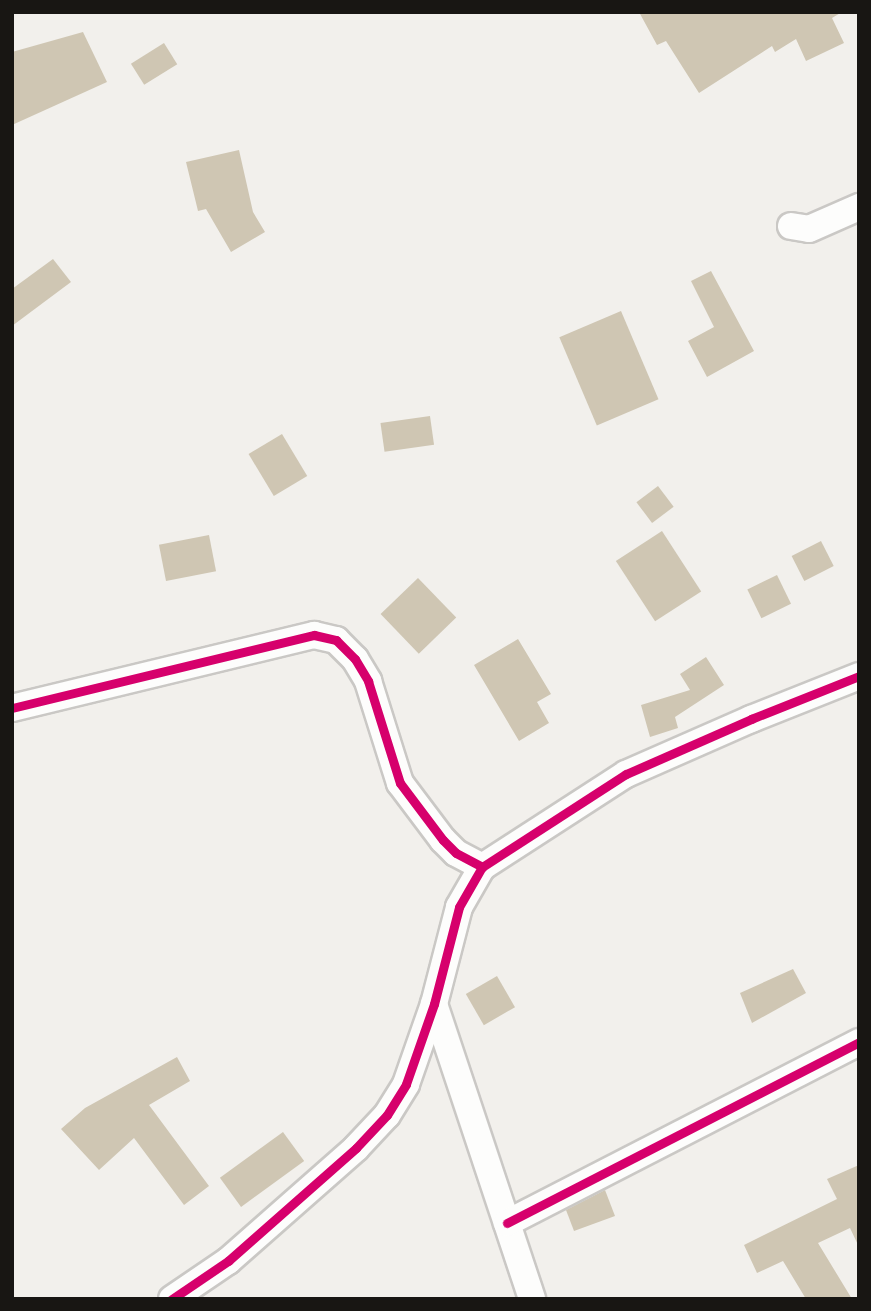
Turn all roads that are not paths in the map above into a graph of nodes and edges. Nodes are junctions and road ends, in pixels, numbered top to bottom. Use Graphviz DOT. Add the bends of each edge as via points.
graph roads {
  1 [pos="859,207"];
  2 [pos="791,226"];
  3 [pos="859,676"];
  4 [pos="12,708"];
  5 [pos="482,867"];
  6 [pos="434,1004"];
  7 [pos="859,1042"];
  8 [pos="507,1223"];
  9 [pos="172,1299"];
  10 [pos="532,1299"];
  1 -- 2 [label="street" via="809,229"];
  3 -- 5 [label="street" via="626,774"];
  4 -- 5 [label="street" via="314,635 336,640 368,681 400,783 443,840"];
  5 -- 6 [label="street" via="459,907"];
  6 -- 8 [label="street"];
  6 -- 9 [label="street" via="406,1084 387,1115 228,1261"];
  7 -- 8 [label="street"];
  8 -- 10 [label="street"];
}
